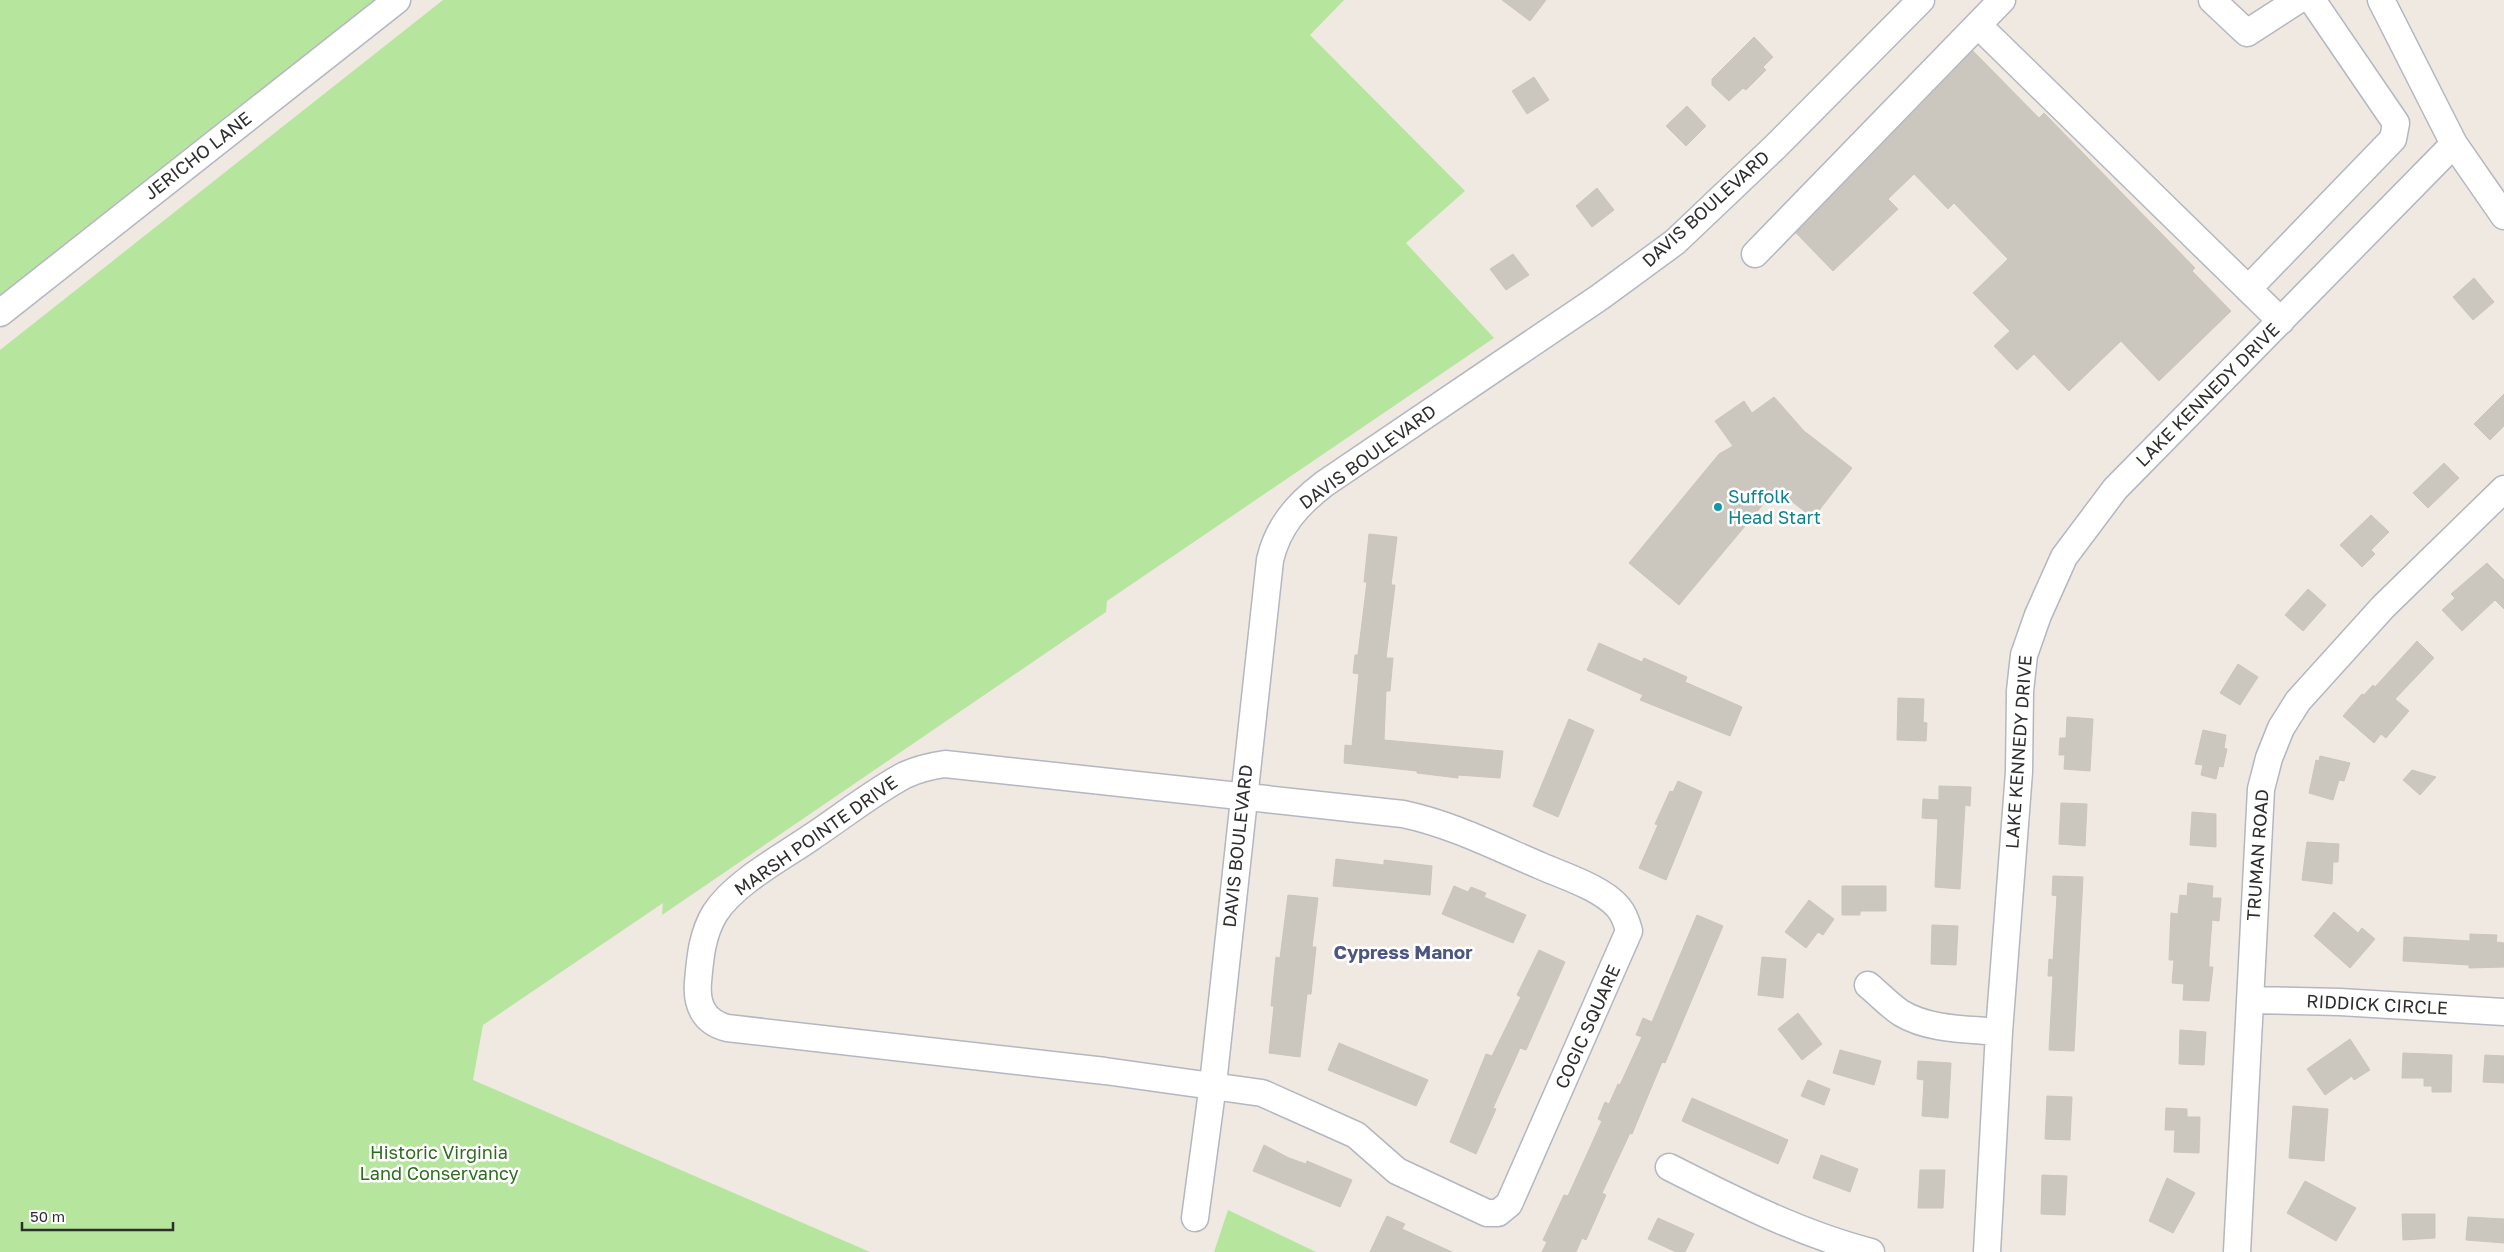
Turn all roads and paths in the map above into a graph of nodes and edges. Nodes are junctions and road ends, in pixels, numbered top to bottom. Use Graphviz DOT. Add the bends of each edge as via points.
graph roads {
  1 [pos="397,0"];
  2 [pos="1921,0"];
  3 [pos="2002,0"];
  4 [pos="2212,0"];
  5 [pos="2298,0"];
  6 [pos="2312,0"];
  7 [pos="2381,0"];
  8 [pos="1978,24"];
  9 [pos="2454,144"];
  10 [pos="2504,216"];
  11 [pos="1755,254"];
  12 [pos="2248,289"];
  13 [pos="0,313"];
  14 [pos="2281,321"];
  15 [pos="2504,489"];
  16 [pos="1243,797"];
  17 [pos="1868,985"];
  18 [pos="2250,1000"];
  19 [pos="2504,1012"];
  20 [pos="1999,1032"];
  21 [pos="1212,1084"];
  22 [pos="1669,1167"];
  23 [pos="1195,1218"];
  24 [pos="1871,1252"];
  25 [pos="1986,1252"];
  26 [pos="2237,1252"];
  1 -- 13 [label="street, JERICHO LANE"];
  2 -- 16 [label="street, DAVIS BOULEVARD" via="1675,242 1600,297 1324,484 1283,524 1270,560"];
  3 -- 8 [label="street"];
  4 -- 5 [label="street" via="2247,33"];
  6 -- 12 [label="street" via="2396,123 2393,139"];
  7 -- 9 [label="street"];
  8 -- 11 [label="street"];
  8 -- 12 [label="street"];
  9 -- 10 [label="street"];
  9 -- 14 [label="street, LAKE KENNEDY DRIVE"];
  12 -- 14 [label="street"];
  14 -- 20 [label="street, LAKE KENNEDY DRIVE" via="2115,489 2064,558 2038,614 2024,655 2020,691 2019,772"];
  15 -- 18 [label="street, TRUMAN ROAD" via="2382,607 2298,701 2281,728 2260,789"];
  16 -- 21 [label="street, DAVIS BOULEVARD"];
  16 -- 21 [label="street, COGIC SQUARE" via="1403,814 1448,826 1578,882 1607,898 1618,907 1629,932 1513,1197 1498,1213 1482,1211 1397,1170 1356,1135 1279,1099 1262,1092"];
  16 -- 21 [label="street, MARSH POINTE DRIVE" via="964,765 925,767 888,785 735,891 708,926 700,958 697,987 700,1006 710,1021 727,1028"];
  17 -- 20 [label="street" via="1900,1012 1919,1021 1935,1026"];
  18 -- 19 [label="street, RIDDICK CIRCLE"];
  18 -- 26 [label="street, TRUMAN ROAD"];
  20 -- 25 [label="street, LAKE KENNEDY DRIVE"];
  21 -- 23 [label="street, DAVIS BOULEVARD"];
  22 -- 24 [label="street" via="1765,1213 1846,1246"];
}
